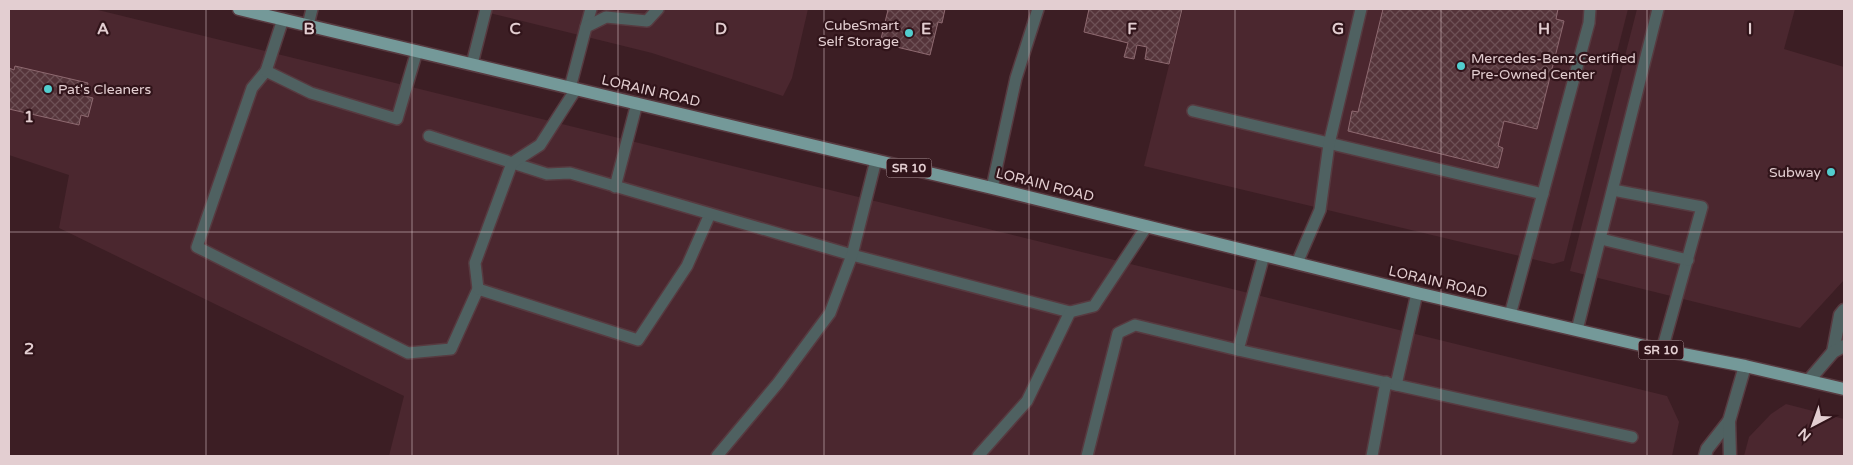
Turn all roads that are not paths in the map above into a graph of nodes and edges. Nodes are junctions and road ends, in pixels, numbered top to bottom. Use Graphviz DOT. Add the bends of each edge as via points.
graph roads {
  1 [pos="239,9"];
  2 [pos="312,9"];
  3 [pos="486,9"];
  4 [pos="591,9"];
  5 [pos="658,9"];
  6 [pos="1038,9"];
  7 [pos="1361,9"];
  8 [pos="1590,9"];
  9 [pos="1658,9"];
  10 [pos="283,19"];
  11 [pos="308,25"];
  12 [pos="586,27"];
  13 [pos="417,51"];
  14 [pos="472,64"];
  15 [pos="266,71"];
  16 [pos="573,88"];
  17 [pos="637,104"];
  18 [pos="1193,112"];
  19 [pos="429,136"];
  20 [pos="1329,144"];
  21 [pos="876,160"];
  22 [pos="512,163"];
  23 [pos="615,187"];
  24 [pos="992,188"];
  25 [pos="1613,190"];
  26 [pos="1544,194"];
  27 [pos="710,214"];
  28 [pos="1148,226"];
  29 [pos="1601,239"];
  30 [pos="852,255"];
  31 [pos="1264,255"];
  32 [pos="1688,260"];
  33 [pos="1297,263"];
  34 [pos="478,289"];
  35 [pos="1417,293"];
  36 [pos="1844,310"];
  37 [pos="1070,312"];
  38 [pos="1510,314"];
  39 [pos="1578,330"];
  40 [pos="1839,349"];
  41 [pos="1238,350"];
  42 [pos="1662,350"];
  43 [pos="1745,366"];
  44 [pos="1809,380"];
  45 [pos="1391,383"];
  46 [pos="1844,389"];
  47 [pos="1729,421"];
  48 [pos="1632,437"];
  49 [pos="717,456"];
  50 [pos="978,456"];
  51 [pos="1087,456"];
  52 [pos="1372,456"];
  53 [pos="1705,456"];
  54 [pos="1730,456"];
  1 -- 10 [label="main road, LORAIN ROAD / SR 10"];
  2 -- 11 [label="lane"];
  3 -- 14 [label="lane"];
  4 -- 12 [label="lane"];
  5 -- 12 [label="lane" via="647,21 606,17"];
  6 -- 24 [label="lane" via="1016,78"];
  7 -- 20 [label="lane"];
  8 -- 26 [label="lane"];
  9 -- 25 [label="lane"];
  10 -- 11 [label="main road, LORAIN ROAD / SR 10"];
  10 -- 15 [label="lane"];
  11 -- 13 [label="main road, LORAIN ROAD / SR 10"];
  12 -- 16 [label="lane"];
  13 -- 14 [label="main road, LORAIN ROAD / SR 10"];
  13 -- 15 [label="lane" via="397,119 311,92"];
  14 -- 16 [label="main road, LORAIN ROAD / SR 10"];
  15 -- 34 [label="lane" via="252,88 197,247 408,353 451,349"];
  16 -- 17 [label="main road, LORAIN ROAD / SR 10"];
  16 -- 22 [label="lane" via="540,146"];
  17 -- 21 [label="main road, LORAIN ROAD / SR 10"];
  17 -- 23 [label="lane"];
  18 -- 20 [label="lane"];
  19 -- 22 [label="lane"];
  20 -- 26 [label="lane"];
  20 -- 33 [label="lane" via="1320,210"];
  21 -- 24 [label="main road, LORAIN ROAD / SR 10"];
  21 -- 30 [label="lane"];
  22 -- 23 [label="lane" via="547,174 570,174"];
  22 -- 34 [label="lane" via="475,263"];
  23 -- 27 [label="lane"];
  24 -- 28 [label="main road, LORAIN ROAD / SR 10"];
  25 -- 29 [label="lane"];
  25 -- 32 [label="lane" via="1702,207"];
  26 -- 38 [label="lane"];
  27 -- 30 [label="lane"];
  27 -- 34 [label="lane" via="687,266 638,340"];
  28 -- 31 [label="main road, LORAIN ROAD / SR 10"];
  28 -- 37 [label="lane" via="1094,306"];
  29 -- 32 [label="lane"];
  29 -- 39 [label="lane"];
  30 -- 37 [label="lane"];
  30 -- 49 [label="lane" via="830,313 778,384"];
  31 -- 33 [label="main road, LORAIN ROAD / SR 10"];
  31 -- 41 [label="lane"];
  32 -- 42 [label="lane"];
  33 -- 35 [label="main road, LORAIN ROAD / SR 10"];
  35 -- 38 [label="main road, LORAIN ROAD / SR 10"];
  35 -- 45 [label="lane"];
  36 -- 40 [label="street" via="1840,315"];
  37 -- 50 [label="lane" via="1026,401"];
  38 -- 39 [label="main road, LORAIN ROAD / SR 10"];
  39 -- 42 [label="main road, LORAIN ROAD / SR 10"];
  40 -- 44 [label="street"];
  41 -- 45 [label="lane"];
  41 -- 51 [label="lane" via="1135,325 1118,333"];
  42 -- 43 [label="main road, LORAIN ROAD / SR 10"];
  43 -- 44 [label="main road, LORAIN ROAD / SR 10"];
  43 -- 47 [label="street"];
  44 -- 46 [label="main road, LORAIN ROAD / SR 10"];
  45 -- 48 [label="lane"];
  45 -- 52 [label="lane"];
  47 -- 53 [label="street"];
  47 -- 54 [label="street"];
}
